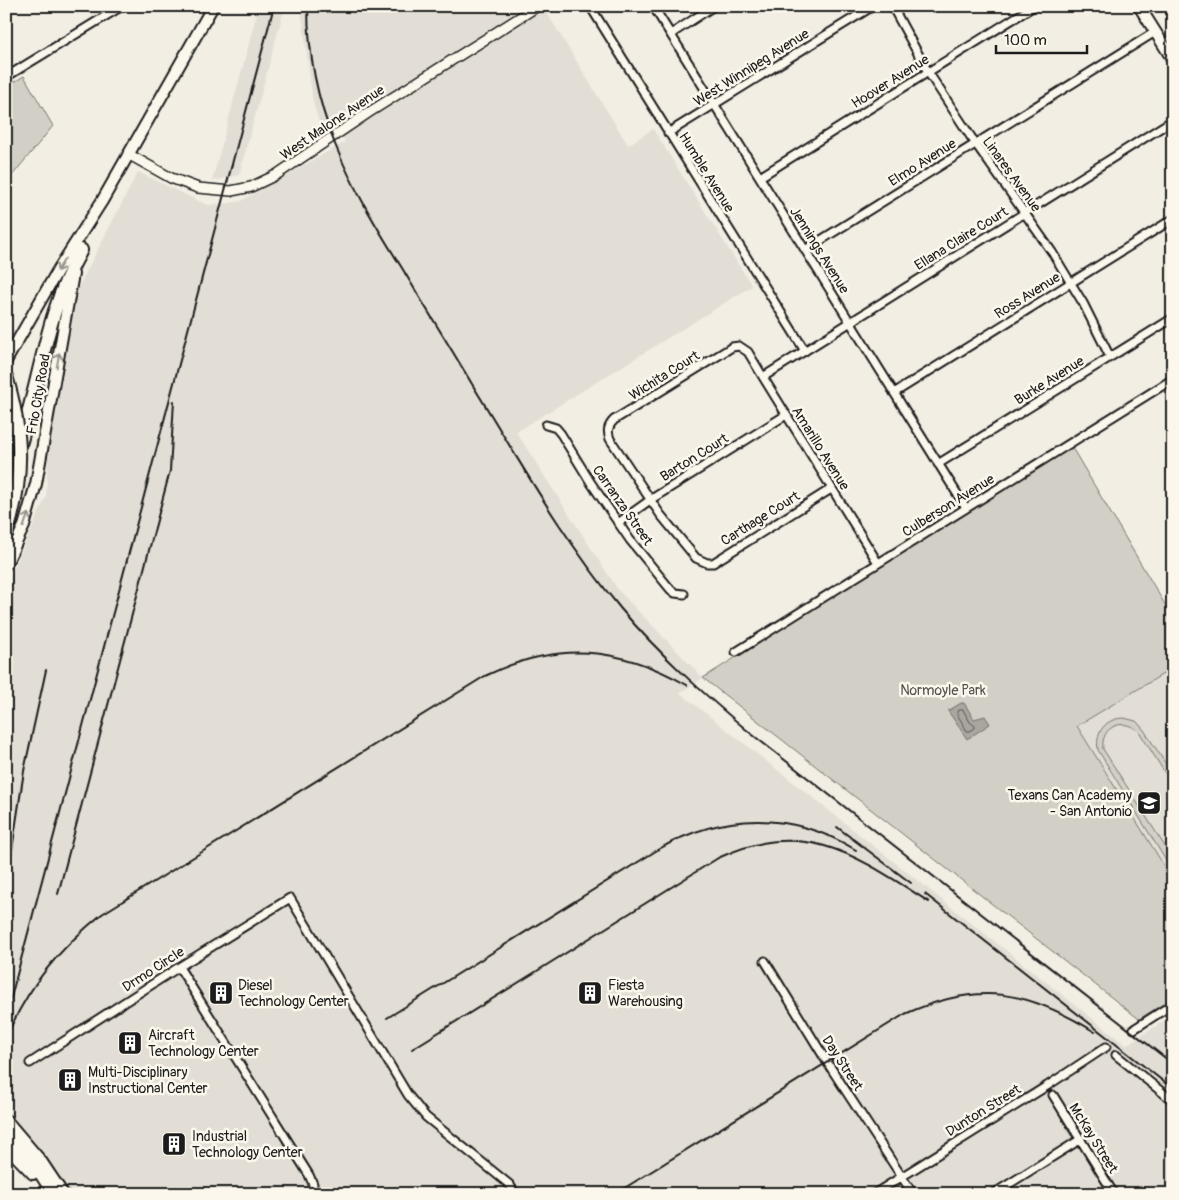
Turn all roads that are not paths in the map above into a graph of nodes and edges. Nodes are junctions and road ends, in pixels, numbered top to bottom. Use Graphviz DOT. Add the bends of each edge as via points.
graph roads {
  1 [pos="122,6"];
  2 [pos="213,6"];
  3 [pos="538,6"];
  4 [pos="590,6"];
  5 [pos="653,6"];
  6 [pos="714,6"];
  7 [pos="872,6"];
  8 [pos="892,6"];
  9 [pos="1034,6"];
  10 [pos="1139,6"];
  11 [pos="1155,32"];
  12 [pos="670,34"];
  13 [pos="1173,60"];
  14 [pos="928,72"];
  15 [pos="6,77"];
  16 [pos="715,106"];
  17 [pos="1173,120"];
  18 [pos="668,133"];
  19 [pos="976,144"];
  20 [pos="128,154"];
  21 [pos="760,177"];
  22 [pos="1025,212"];
  23 [pos="1173,219"];
  24 [pos="88,225"];
  25 [pos="82,250"];
  26 [pos="805,250"];
  27 [pos="1071,283"];
  28 [pos="1173,318"];
  29 [pos="850,322"];
  30 [pos="742,347"];
  31 [pos="804,351"];
  32 [pos="1110,357"];
  33 [pos="8,358"];
  34 [pos="6,376"];
  35 [pos="763,376"];
  36 [pos="1173,379"];
  37 [pos="894,393"];
  38 [pos="6,403"];
  39 [pos="786,415"];
  40 [pos="546,424"];
  41 [pos="938,464"];
  42 [pos="831,488"];
  43 [pos="7,490"];
  44 [pos="650,500"];
  45 [pos="966,508"];
  46 [pos="618,523"];
  47 [pos="6,535"];
  48 [pos="878,563"];
  49 [pos="6,564"];
  50 [pos="684,594"];
  51 [pos="736,652"];
  52 [pos="765,961"];
  53 [pos="180,967"];
  54 [pos="1173,1004"];
  55 [pos="1134,1029"];
  56 [pos="1106,1047"];
  57 [pos="1116,1055"];
  58 [pos="30,1063"];
  59 [pos="1052,1095"];
  60 [pos="1173,1101"];
  61 [pos="8,1128"];
  62 [pos="1081,1140"];
  63 [pos="6,1146"];
  64 [pos="902,1176"];
  65 [pos="47,1194"];
  66 [pos="53,1194"];
  67 [pos="63,1194"];
  68 [pos="312,1194"];
  69 [pos="516,1194"];
  70 [pos="874,1194"];
  71 [pos="913,1194"];
  72 [pos="993,1194"];
  73 [pos="1114,1194"];
  1 -- 15 [label="street"];
  2 -- 20 [label="main road, Frio City Road"];
  3 -- 20 [label="street, West Malone Avenue" via="276,175 251,187 231,190 198,188 171,178"];
  4 -- 18 [label="street, Humble Avenue"];
  5 -- 12 [label="street, Jennings Avenue"];
  6 -- 12 [label="street"];
  7 -- 16 [label="street, West Winnipeg Avenue"];
  8 -- 14 [label="street, Linares Avenue"];
  9 -- 14 [label="street, Hoover Avenue"];
  10 -- 11 [label="main road"];
  11 -- 13 [label="main road"];
  11 -- 19 [label="street, Elmo Avenue"];
  12 -- 16 [label="street, Jennings Avenue"];
  14 -- 19 [label="street, Linares Avenue"];
  14 -- 21 [label="street, Hoover Avenue"];
  16 -- 18 [label="street, West Winnipeg Avenue"];
  16 -- 21 [label="street, Jennings Avenue"];
  17 -- 22 [label="street, Ellana Claire Court"];
  18 -- 31 [label="street, Humble Avenue"];
  19 -- 22 [label="street, Linares Avenue"];
  19 -- 26 [label="street, Elmo Avenue"];
  20 -- 24 [label="main road, Frio City Road"];
  21 -- 26 [label="street, Jennings Avenue"];
  22 -- 27 [label="street, Linares Avenue"];
  22 -- 29 [label="street, Ellana Claire Court"];
  23 -- 27 [label="street, Ross Avenue"];
  24 -- 25 [label="main road, Frio City Road"];
  24 -- 33 [label="main road, Frio City Road, one-way" via="83,228"];
  25 -- 43 [label="highway" via="69,272 53,313"];
  49 -- 25 [label="main road, Frio City Road, one-way" via="32,503 68,297"];
  26 -- 29 [label="street, Jennings Avenue"];
  27 -- 32 [label="street, Linares Avenue"];
  27 -- 37 [label="street, Ross Avenue"];
  28 -- 32 [label="street, Burke Avenue"];
  29 -- 31 [label="street, Ellana Claire Court"];
  29 -- 37 [label="street, Jennings Avenue"];
  30 -- 35 [label="street, Amarillo Avenue"];
  30 -- 44 [label="street, Wichita Court" via="732,347 614,420 609,427 608,434"];
  31 -- 35 [label="street, Ellana Claire Court"];
  32 -- 41 [label="street, Burke Avenue"];
  34 -- 47 [label="highway, bridge" via="18,424 20,457 13,515"];
  35 -- 39 [label="street, Amarillo Avenue"];
  36 -- 45 [label="street, Culberson Avenue"];
  37 -- 41 [label="street, Jennings Avenue"];
  38 -- 43 [label="highway" via="11,430"];
  39 -- 42 [label="street, Amarillo Avenue"];
  39 -- 44 [label="street, Barton Court"];
  40 -- 46 [label="street, Carranza Street" via="561,434"];
  41 -- 45 [label="street, Jennings Avenue"];
  42 -- 44 [label="street, Carthage Court" via="707,564 700,562"];
  42 -- 48 [label="street, Amarillo Avenue"];
  44 -- 46 [label="street, Barton Court"];
  45 -- 48 [label="street, Culberson Avenue"];
  46 -- 50 [label="street, Carranza Street" via="670,590"];
  48 -- 51 [label="street, Culberson Avenue"];
  52 -- 64 [label="street, Day Street"];
  53 -- 58 [label="street, Drmo Circle"];
  53 -- 68 [label="street" via="309,1175 313,1184"];
  53 -- 69 [label="street, Drmo Circle" via="290,898 408,1096 426,1116 510,1185"];
  54 -- 55 [label="street"];
  56 -- 64 [label="street, Dunton Street"];
  57 -- 60 [label="street"];
  59 -- 62 [label="street, McKay Street"];
  61 -- 66 [label="main road"];
  61 -- 67 [label="main road" via="42,1161"];
  62 -- 72 [label="street"];
  62 -- 73 [label="street, McKay Street"];
  63 -- 65 [label="main road" via="37,1178"];
  64 -- 70 [label="street, Dunton Street"];
  64 -- 71 [label="street, Day Street"];
}
